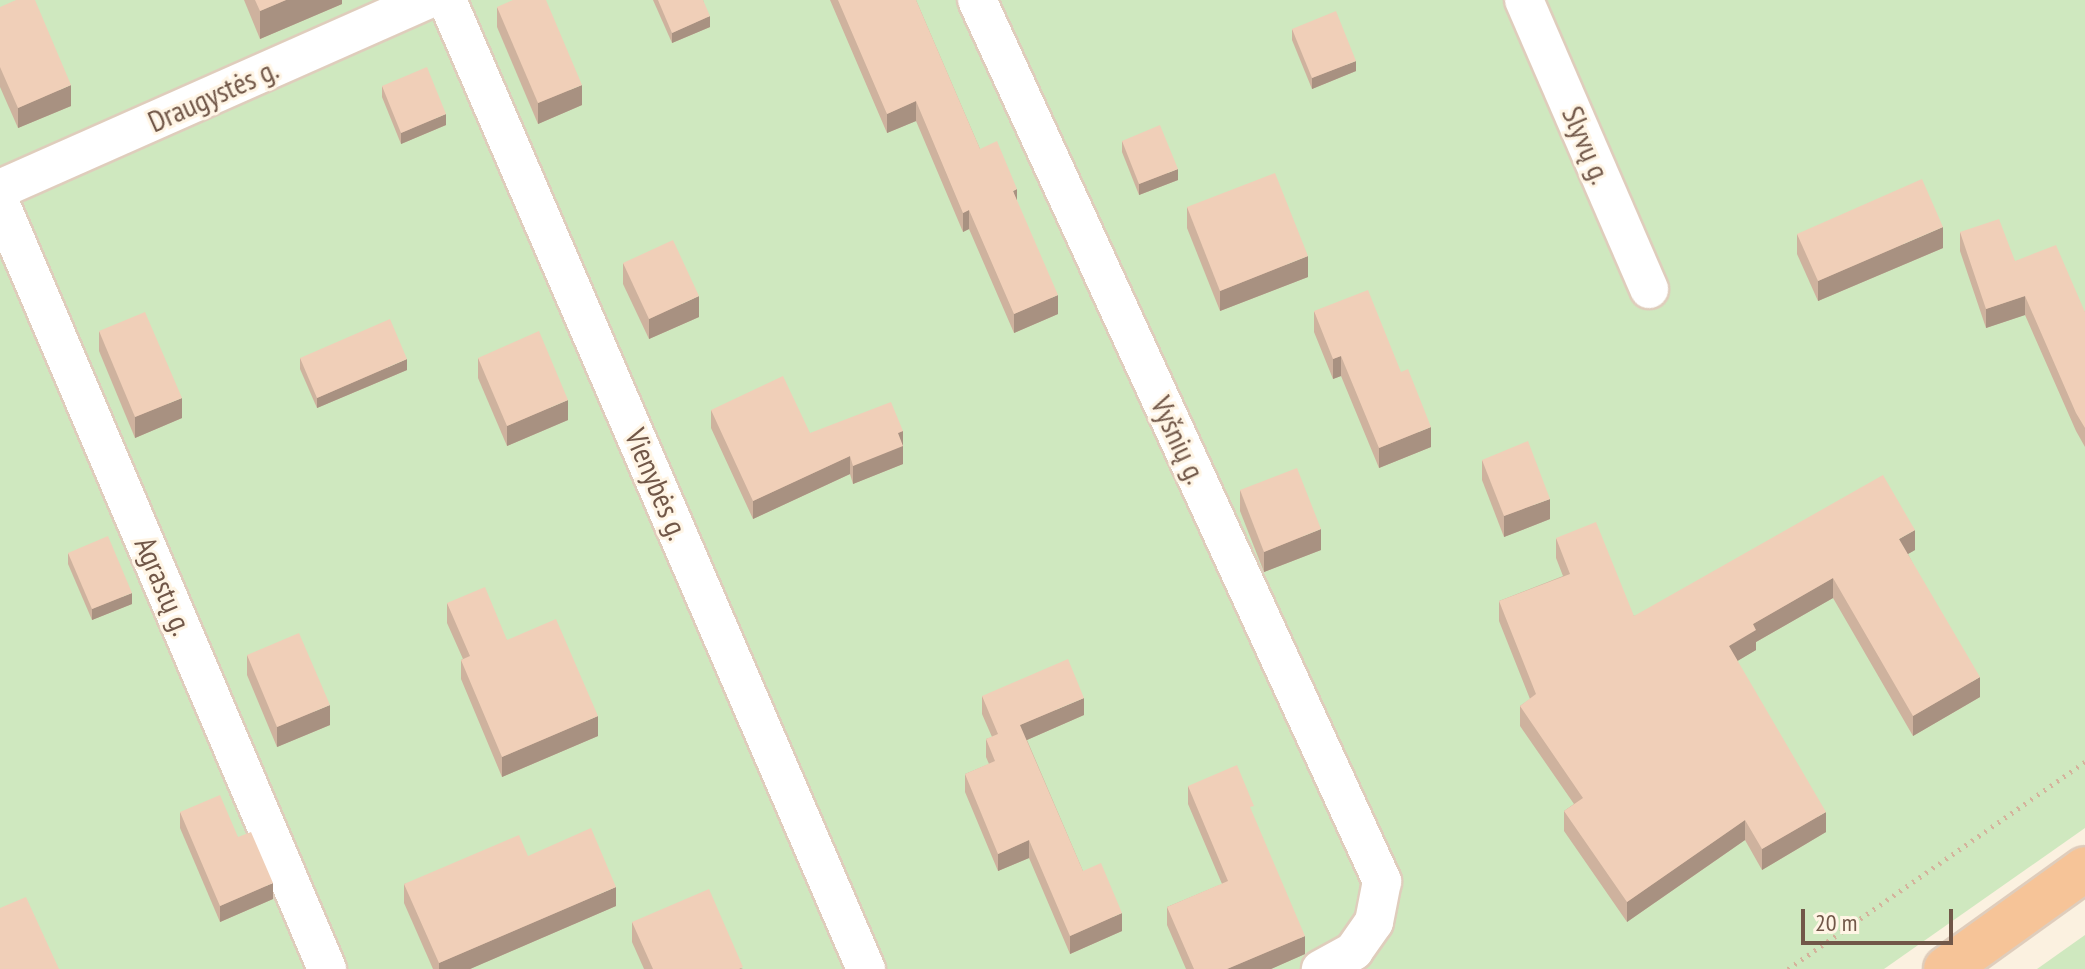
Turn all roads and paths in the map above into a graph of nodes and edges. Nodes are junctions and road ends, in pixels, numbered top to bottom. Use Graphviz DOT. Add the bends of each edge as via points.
graph roads {
  1 [pos="427,0"];
  2 [pos="447,0"];
  3 [pos="977,0"];
  4 [pos="1524,0"];
  5 [pos="0,189"];
  6 [pos="0,203"];
  7 [pos="1649,289"];
  8 [pos="2085,762"];
  9 [pos="2085,869"];
  10 [pos="327,969"];
  11 [pos="866,969"];
  12 [pos="1321,969"];
  13 [pos="1788,969"];
  14 [pos="1946,969"];
  1 -- 5 [label="street, Draugystės g."];
  2 -- 11 [label="street, Vienybės g."];
  3 -- 12 [label="street, Vyšnių g." via="1382,881 1374,922 1354,951"];
  4 -- 7 [label="street, Slyvų g."];
  6 -- 10 [label="street, Agrastų g."];
  8 -- 13 [label="path"];
  9 -- 14 [label="highway"];
}
